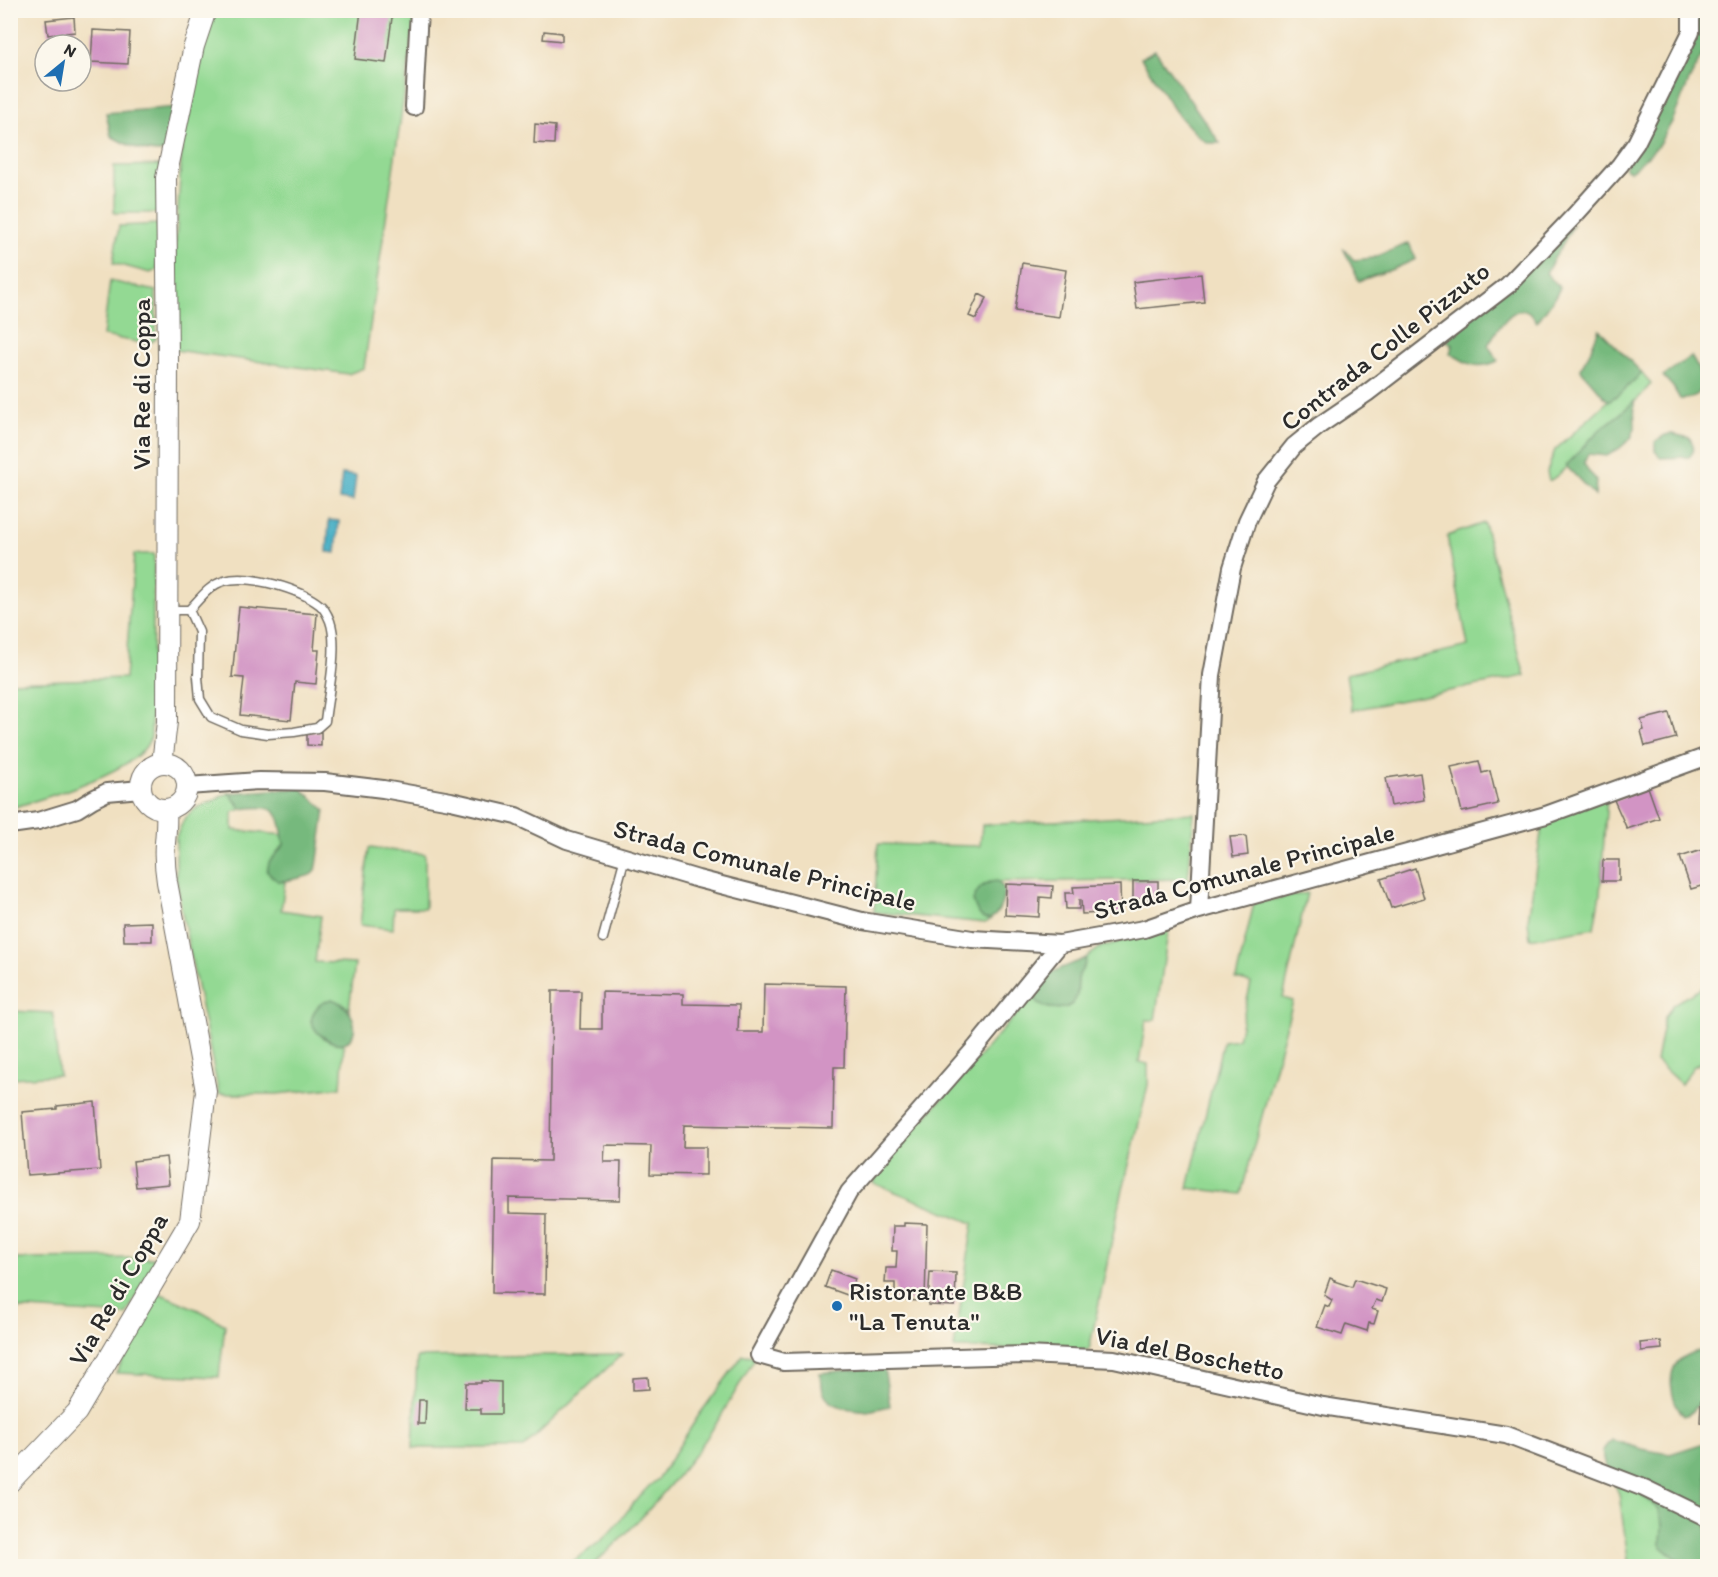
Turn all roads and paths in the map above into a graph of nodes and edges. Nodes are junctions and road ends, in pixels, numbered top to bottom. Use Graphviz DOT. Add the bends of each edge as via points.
graph roads {
  1 [pos="206,10"];
  2 [pos="419,10"];
  3 [pos="1695,10"];
  4 [pos="414,107"];
  5 [pos="167,610"];
  6 [pos="189,610"];
  7 [pos="1707,756"];
  8 [pos="162,763"];
  9 [pos="187,786"];
  10 [pos="141,789"];
  11 [pos="166,809"];
  12 [pos="10,825"];
  13 [pos="625,857"];
  14 [pos="1199,910"];
  15 [pos="603,938"];
  16 [pos="1060,944"];
  17 [pos="10,1482"];
  18 [pos="1707,1519"];
  1 -- 5 [label="street, Via Re di Coppa" via="194,45 166,178"];
  2 -- 4 [label="street"];
  3 -- 14 [label="street, Contrada Colle Pizzuto" via="1690,18 1691,32 1636,143 1574,216 1508,285 1294,446 1266,481 1247,521 1232,568 1212,675"];
  5 -- 6 [label="lane"];
  5 -- 8 [label="street, Via Re di Coppa" via="167,722"];
  6 -- 6 [label="lane" via="223,581 241,579 276,585 322,606 330,621 334,645 325,721 317,728 268,734 241,730 212,717 200,699 199,632"];
  7 -- 14 [label="street, Strada Comunale Principale" via="1546,815"];
  8 -- 9 [label="street" via="178,767"];
  8 -- 10 [label="street" via="146,772"];
  9 -- 11 [label="street" via="183,799"];
  9 -- 13 [label="street, Strada Comunale Principale" via="325,782 383,789 516,816 567,840"];
  10 -- 11 [label="street" via="147,802"];
  10 -- 12 [label="street" via="108,792 77,809"];
  11 -- 17 [label="street, Via Re di Coppa" via="166,882 206,1091 190,1221 77,1412"];
  13 -- 15 [label="lane"];
  13 -- 16 [label="street, Strada Comunale Principale" via="862,921 972,939"];
  14 -- 16 [label="street, Strada Comunale Principale" via="1144,929"];
  16 -- 18 [label="street, Via del Boschetto" via="849,1192 759,1355 784,1362 1026,1354 1114,1359 1323,1406 1506,1435 1644,1488"];
}
